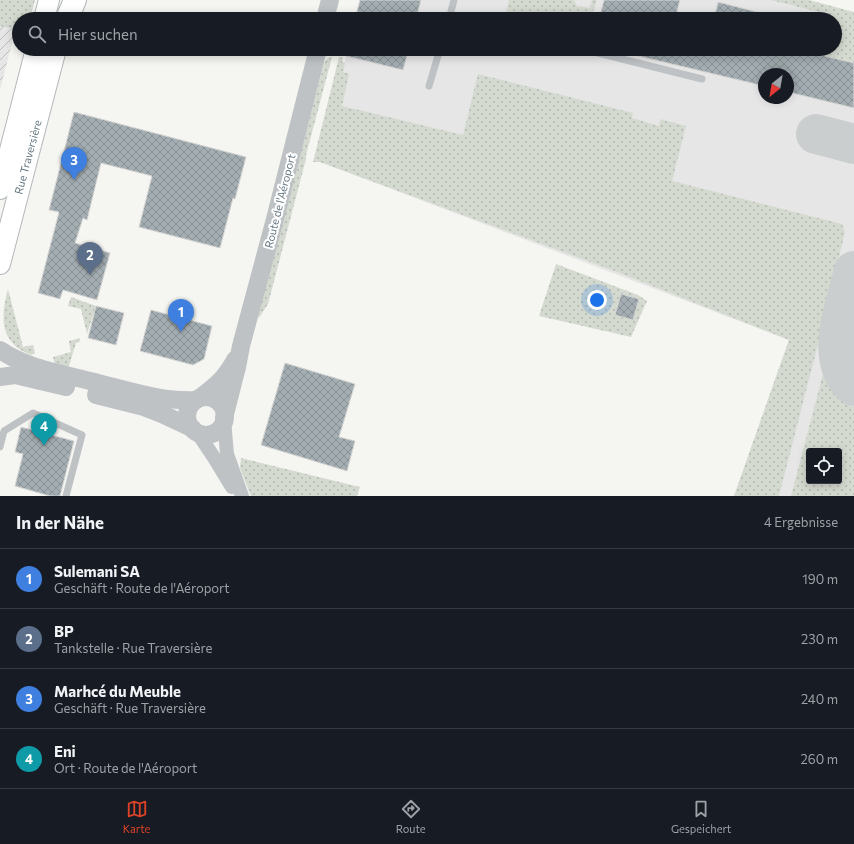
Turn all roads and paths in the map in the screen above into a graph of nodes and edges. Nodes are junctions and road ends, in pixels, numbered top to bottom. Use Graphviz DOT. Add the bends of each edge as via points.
graph roads {
  1 [pos="49,0"];
  2 [pos="68,0"];
  3 [pos="75,0"];
  4 [pos="330,0"];
  5 [pos="454,0"];
  6 [pos="46,12"];
  7 [pos="65,12"];
  8 [pos="70,12"];
  9 [pos="327,12"];
  10 [pos="450,12"];
  11 [pos="34,56"];
  12 [pos="54,56"];
  13 [pos="316,56"];
  14 [pos="438,56"];
  15 [pos="610,56"];
  16 [pos="702,79"];
  17 [pos="429,86"];
  18 [pos="0,189"];
  19 [pos="0,264"];
  20 [pos="0,350"];
  21 [pos="239,352"];
  22 [pos="0,377"];
  23 [pos="199,399"];
  24 [pos="224,419"];
  25 [pos="194,430"];
  26 [pos="0,446"];
  27 [pos="66,496"];
  28 [pos="237,496"];
  29 [pos="242,496"];
  1 -- 6 [label="main road"];
  2 -- 7 [label="main road"];
  3 -- 8 [label="highway"];
  4 -- 9 [label="street"];
  5 -- 10 [label="lane"];
  11 -- 18 [label="main road, Rue Traversière"];
  12 -- 19 [label="main road, Rue Traversière"];
  13 -- 21 [label="street, Route de l'Aéroport" via="276,219"];
  14 -- 17 [label="lane"];
  15 -- 16 [label="lane"];
  20 -- 23 [label="street" via="19,361 47,370 168,399"];
  21 -- 23 [label="street, Route de l'Aéroport" via="226,375"];
  21 -- 24 [label="street, Route de l'Aéroport" via="238,367"];
  22 -- 25 [label="street" via="15,375 144,407"];
  23 -- 24 [label="street" via="213,398 218,402 222,406"];
  23 -- 25 [label="street" via="187,413 189,424"];
  24 -- 25 [label="street" via="222,426 213,433 202,434"];
  24 -- 29 [label="street, Route de l'Aéroport" via="227,454"];
  25 -- 28 [label="street" via="216,459"];
  26 -- 27 [label="lane" via="4,431 33,413 82,435"];
}
